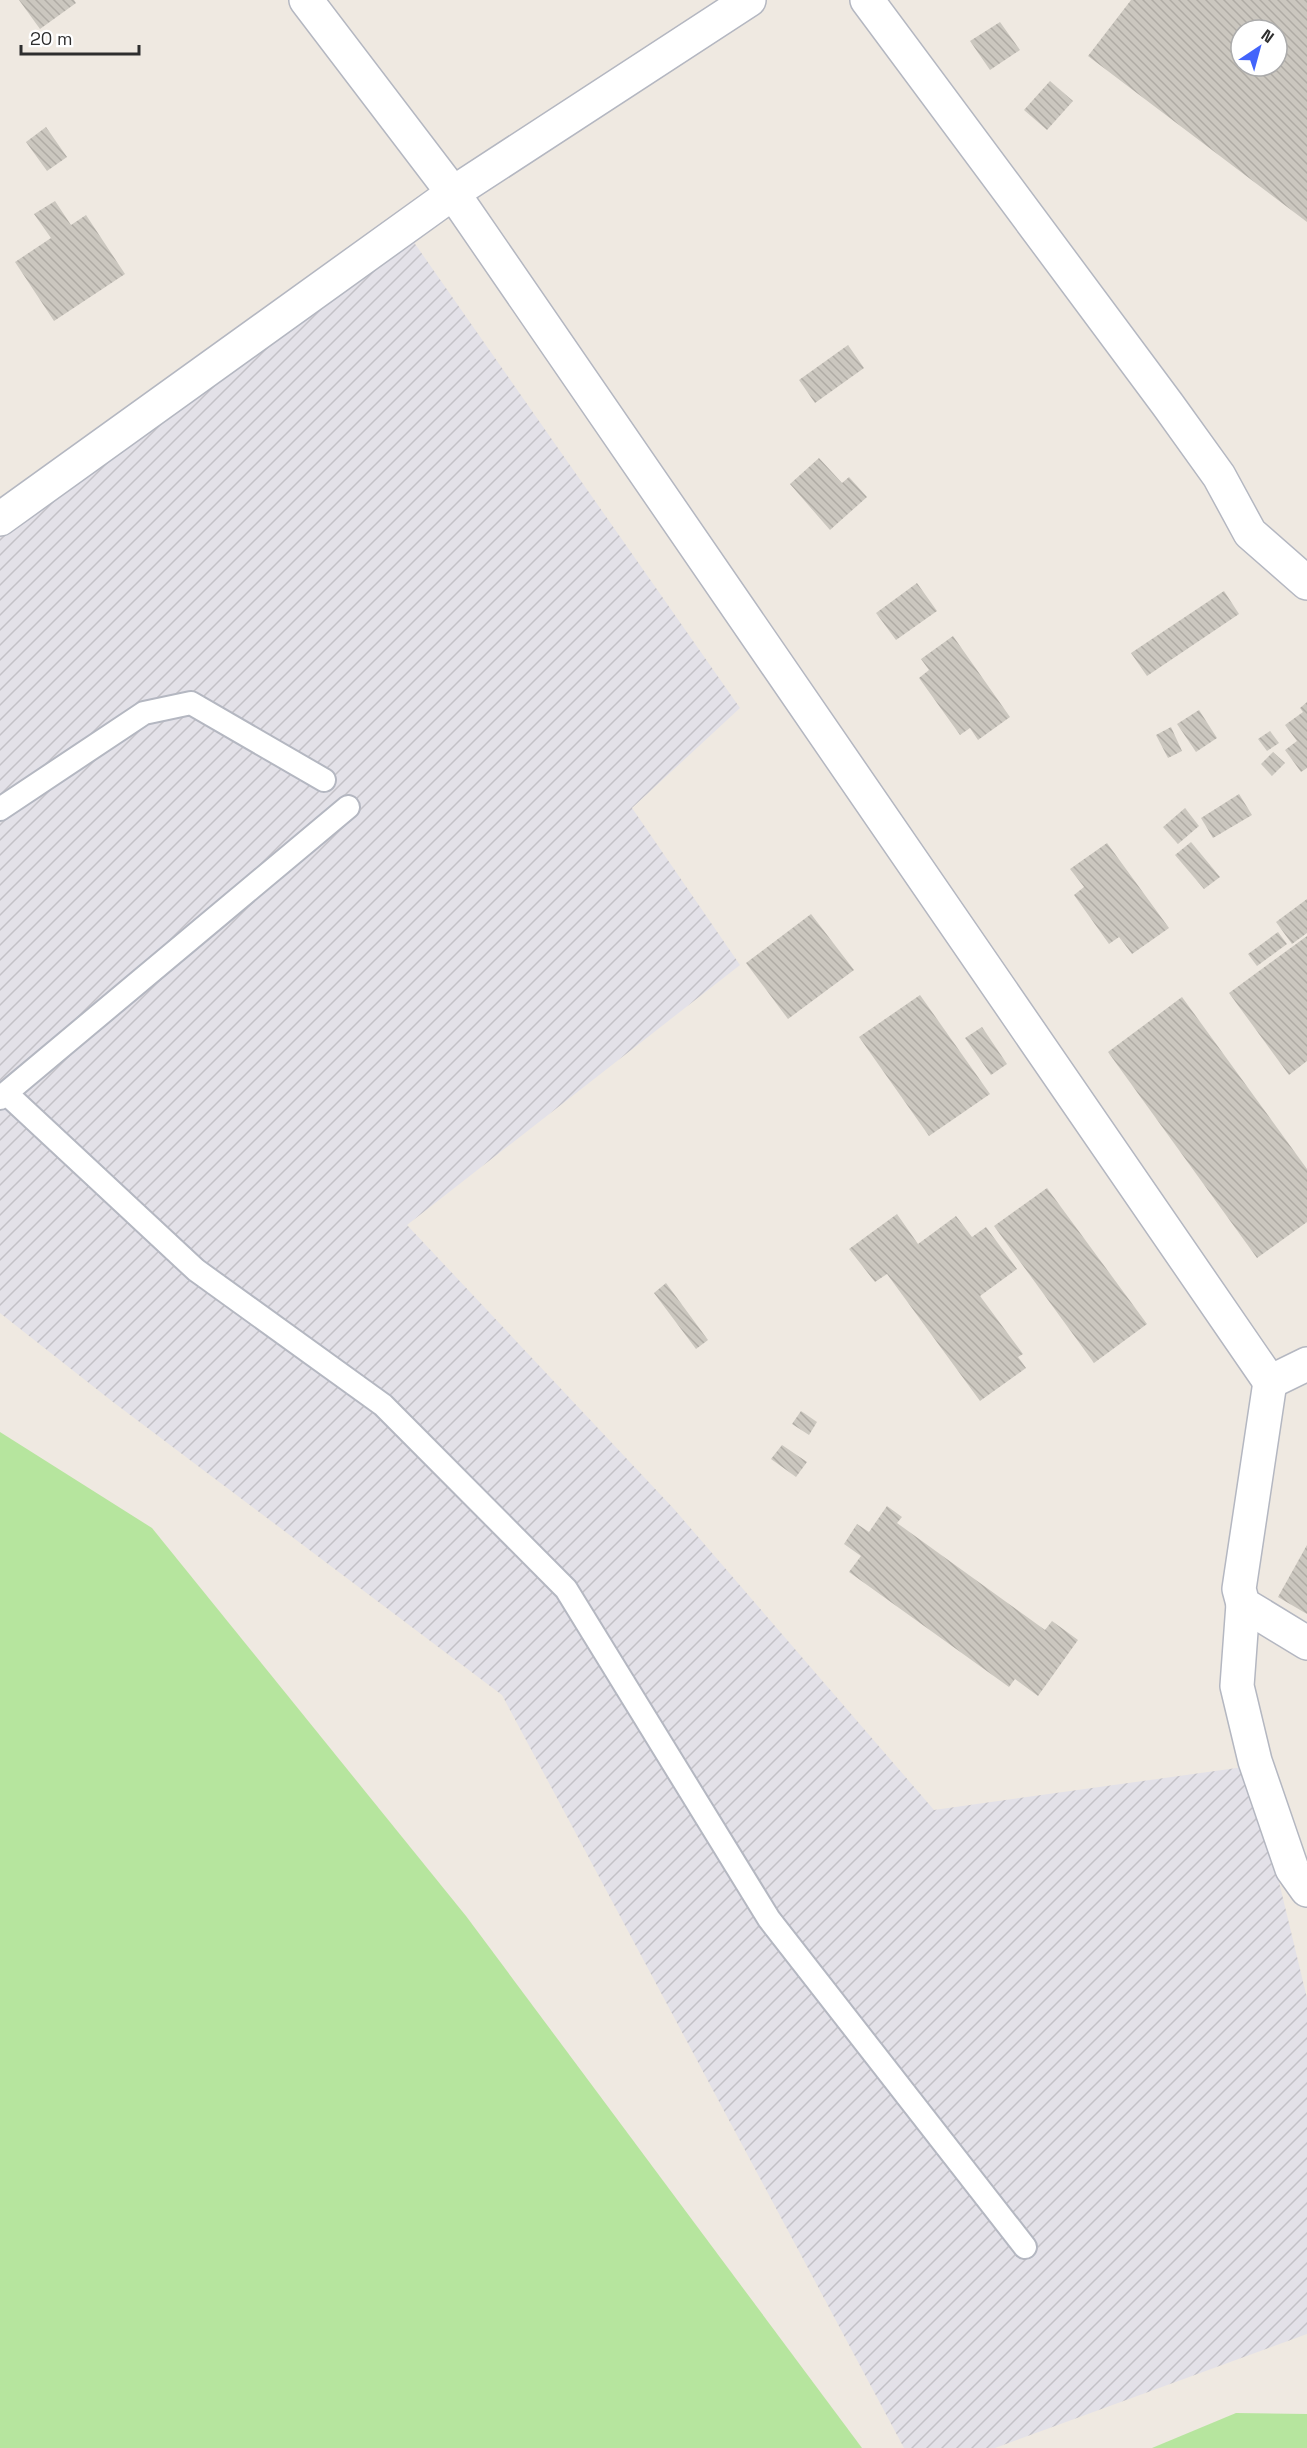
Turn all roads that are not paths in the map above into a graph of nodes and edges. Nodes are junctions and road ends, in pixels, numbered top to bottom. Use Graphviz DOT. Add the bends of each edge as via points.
graph roads {
  1 [pos="306,0"];
  2 [pos="749,0"];
  3 [pos="867,0"];
  4 [pos="453,193"];
  5 [pos="4,508"];
  6 [pos="1307,583"];
  7 [pos="324,780"];
  8 [pos="348,807"];
  9 [pos="0,809"];
  10 [pos="3,1096"];
  11 [pos="1307,1364"];
  12 [pos="1270,1382"];
  13 [pos="1243,1604"];
  14 [pos="1307,1643"];
  15 [pos="1307,1890"];
  16 [pos="1025,2247"];
  1 -- 4 [label="street"];
  2 -- 4 [label="street"];
  3 -- 6 [label="street" via="1168,405 1219,476 1250,533"];
  4 -- 5 [label="street"];
  4 -- 12 [label="street"];
  7 -- 9 [label="lane" via="191,703 144,713"];
  8 -- 10 [label="lane"];
  10 -- 16 [label="lane" via="196,1270 383,1405 566,1588 769,1919"];
  11 -- 12 [label="street"];
  12 -- 13 [label="street" via="1239,1589"];
  13 -- 14 [label="street"];
  13 -- 15 [label="street" via="1237,1686 1255,1761 1292,1869"];
}
